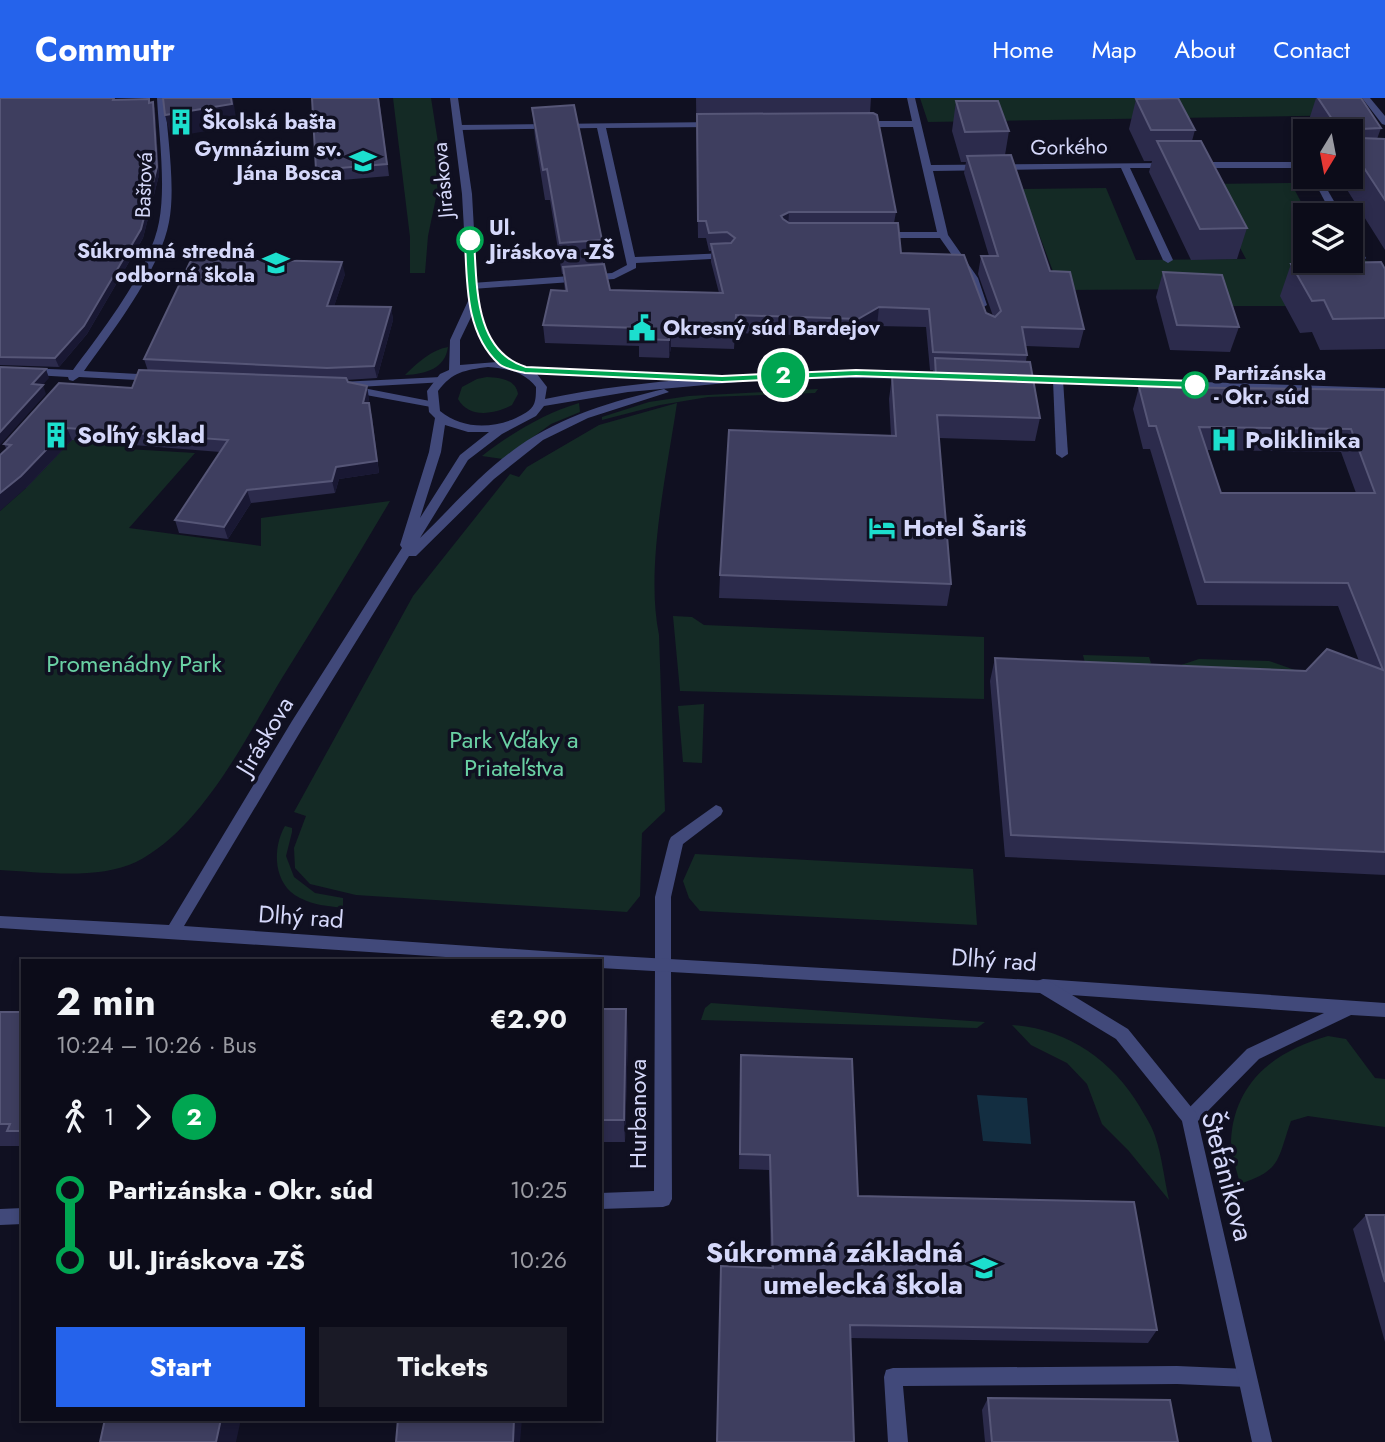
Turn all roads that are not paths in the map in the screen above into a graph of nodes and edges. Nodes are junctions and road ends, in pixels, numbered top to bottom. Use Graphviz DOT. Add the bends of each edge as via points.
graph roads {
  1 [pos="161,98"];
  2 [pos="454,98"];
  3 [pos="911,98"];
  4 [pos="1366,98"];
  5 [pos="1375,98"];
  6 [pos="1382,118"];
  7 [pos="720,124"];
  8 [pos="852,124"];
  9 [pos="918,124"];
  10 [pos="601,126"];
  11 [pos="460,127"];
  12 [pos="1293,165"];
  13 [pos="1124,166"];
  14 [pos="930,168"];
  15 [pos="869,235"];
  16 [pos="943,235"];
  17 [pos="727,256"];
  18 [pos="632,260"];
  19 [pos="1168,260"];
  20 [pos="472,286"];
  21 [pos="473,301"];
  22 [pos="985,317"];
  23 [pos="504,364"];
  24 [pos="0,370"];
  25 [pos="525,370"];
  26 [pos="454,371"];
  27 [pos="75,375"];
  28 [pos="968,377"];
  29 [pos="1007,378"];
  30 [pos="169,379"];
  31 [pos="722,379"];
  32 [pos="441,380"];
  33 [pos="1058,380"];
  34 [pos="63,389"];
  35 [pos="1385,391"];
  36 [pos="431,404"];
  37 [pos="539,404"];
  38 [pos="441,418"];
  39 [pos="505,427"];
  40 [pos="1062,454"];
  41 [pos="399,566"];
  42 [pos="716,811"];
  43 [pos="0,922"];
  44 [pos="173,932"];
  45 [pos="570,959"];
  46 [pos="602,961"];
  47 [pos="663,965"];
  48 [pos="1043,986"];
  49 [pos="1350,1008"];
  50 [pos="1385,1010"];
  51 [pos="1190,1118"];
  52 [pos="602,1201"];
  53 [pos="21,1216"];
  54 [pos="0,1217"];
  55 [pos="1247,1377"];
  56 [pos="898,1442"];
  57 [pos="1262,1442"];
  1 -- 27 [label="street, Baštová" via="164,223 149,262 119,315"];
  2 -- 11 [label="street, Jiráskova"];
  3 -- 9 [label="street"];
  4 -- 6 [label="street"];
  5 -- 6 [label="street"];
  7 -- 10 [label="street"];
  8 -- 9 [label="street"];
  9 -- 14 [label="street"];
  10 -- 11 [label="street"];
  10 -- 18 [label="street"];
  11 -- 20 [label="street, Jiráskova"];
  12 -- 13 [label="street, Gorkého"];
  13 -- 14 [label="street, Gorkého"];
  13 -- 19 [label="street, Gorkého"];
  14 -- 16 [label="street"];
  15 -- 16 [label="street"];
  16 -- 22 [label="street" via="973,278"];
  17 -- 18 [label="street"];
  18 -- 20 [label="street" via="632,266 614,276"];
  20 -- 21 [label="street, Jiráskova"];
  21 -- 23 [label="street, Jiráskova" via="483,337"];
  21 -- 26 [label="street, Jiráskova" via="455,340"];
  23 -- 25 [label="street"];
  23 -- 26 [label="street" via="478,364"];
  24 -- 27 [label="street"];
  25 -- 31 [label="street"];
  25 -- 37 [label="street" via="541,385"];
  26 -- 32 [label="street"];
  27 -- 30 [label="street"];
  27 -- 34 [label="street, Baštová"];
  28 -- 31 [label="street" via="856,373"];
  29 -- 33 [label="street"];
  31 -- 37 [label="street" via="589,392"];
  31 -- 41 [label="street, Jiráskova" via="594,411 538,438 505,463"];
  32 -- 36 [label="street"];
  32 -- 36 [label="street" via="330,386"];
  33 -- 35 [label="street"];
  33 -- 40 [label="street"];
  36 -- 38 [label="street"];
  37 -- 39 [label="street" via="526,418"];
  38 -- 39 [label="street" via="469,429"];
  38 -- 41 [label="street, Jiráskova" via="435,453"];
  39 -- 41 [label="street, Jiráskova" via="464,458"];
  41 -- 44 [label="street, Jiráskova"];
  42 -- 47 [label="street" via="676,841 663,897"];
  43 -- 44 [label="street, Dlhý rad"];
  44 -- 45 [label="street, Dlhý rad"];
  46 -- 47 [label="street, Dlhý rad"];
  47 -- 48 [label="street, Dlhý rad"];
  47 -- 52 [label="street, Hurbanova" via="663,1199"];
  48 -- 49 [label="street, Dlhý rad"];
  48 -- 51 [label="street, Štefánikova" via="1122,1034"];
  49 -- 50 [label="street, Dlhý rad"];
  49 -- 51 [label="street" via="1253,1054"];
  51 -- 55 [label="street, Štefánikova"];
  53 -- 54 [label="street"];
  55 -- 56 [label="street" via="893,1377"];
  55 -- 57 [label="street, Štefánikova"];
}
